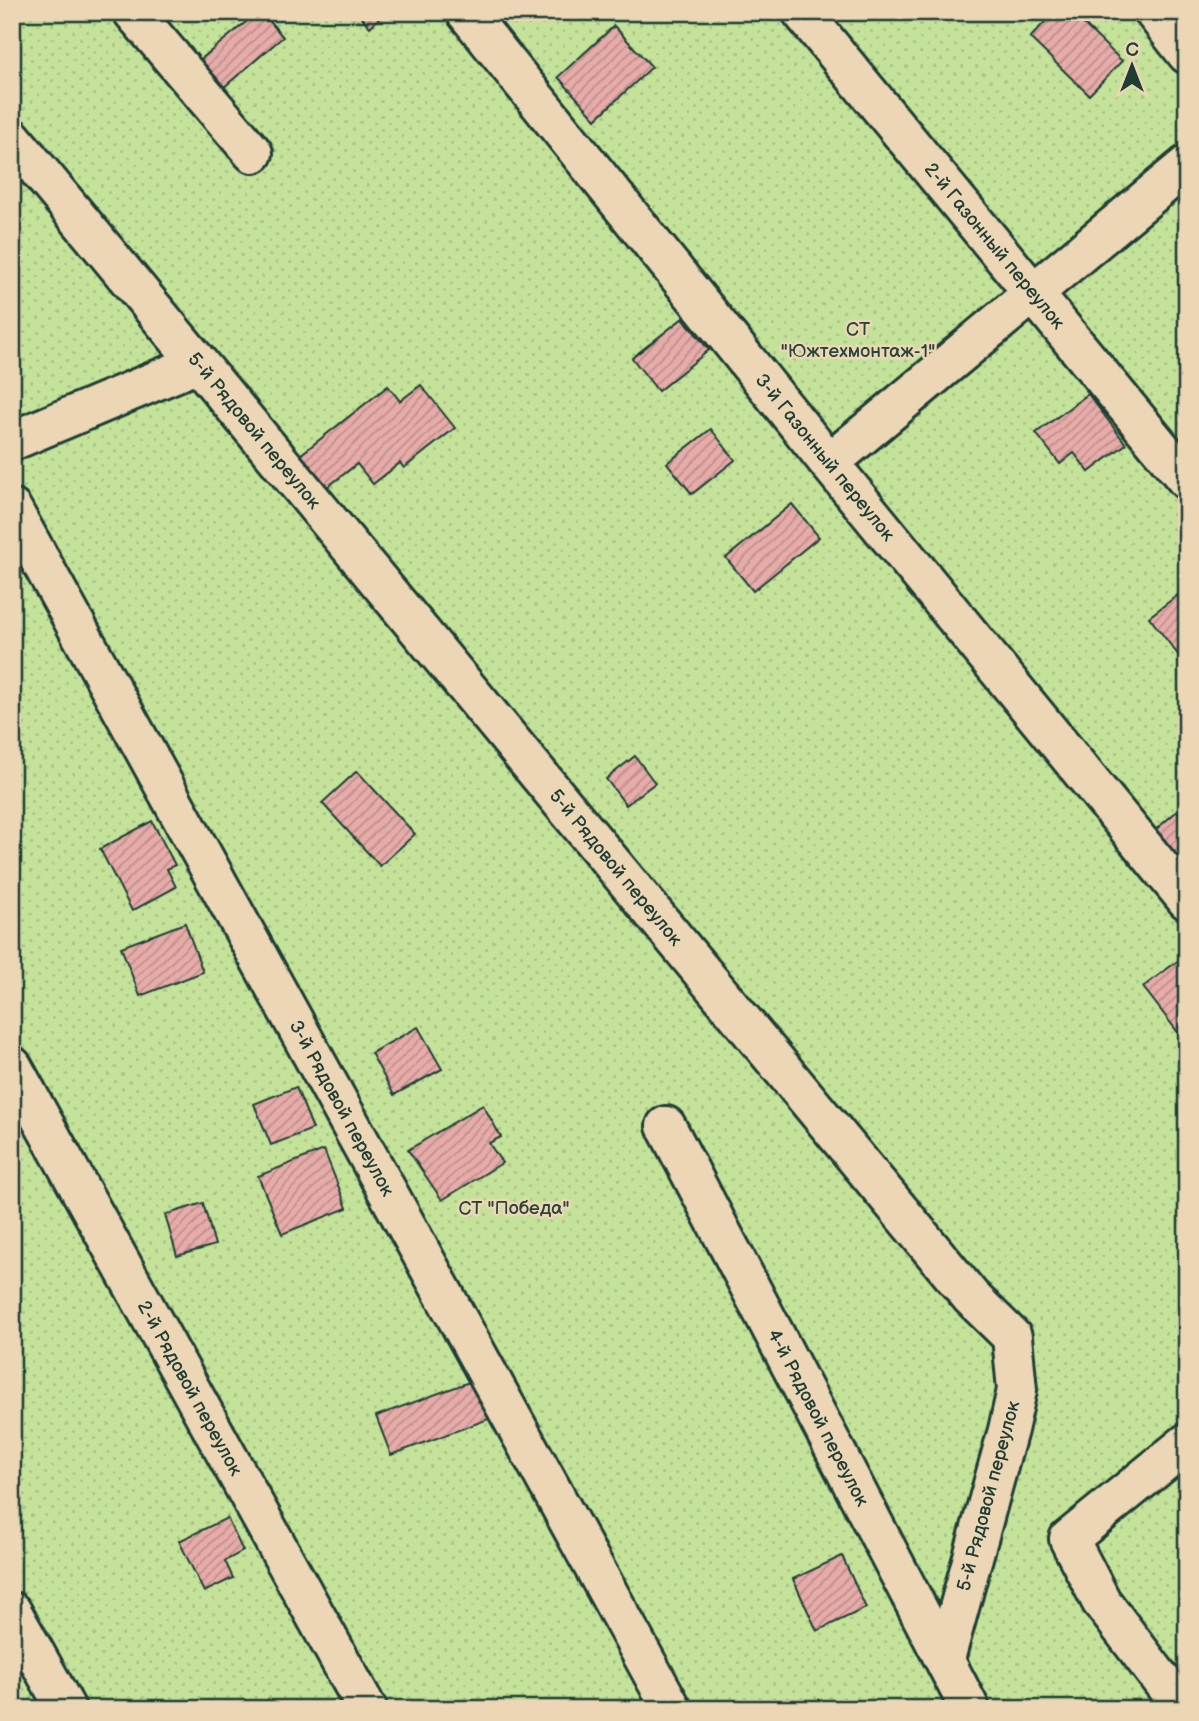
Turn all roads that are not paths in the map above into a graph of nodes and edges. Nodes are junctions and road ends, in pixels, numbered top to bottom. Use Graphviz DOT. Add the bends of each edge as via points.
graph roads {
  1 [pos="133,12"];
  2 [pos="466,12"];
  3 [pos="802,12"];
  4 [pos="1154,12"];
  5 [pos="1187,54"];
  6 [pos="12,138"];
  7 [pos="253,153"];
  8 [pos="1187,165"];
  9 [pos="1032,293"];
  10 [pos="198,363"];
  11 [pos="12,441"];
  12 [pos="829,463"];
  13 [pos="1187,481"];
  14 [pos="12,509"];
  15 [pos="1187,900"];
  16 [pos="12,1066"];
  17 [pos="666,1126"];
  18 [pos="1187,1443"];
  19 [pos="12,1612"];
  20 [pos="945,1660"];
  21 [pos="66,1709"];
  22 [pos="367,1709"];
  23 [pos="672,1709"];
  24 [pos="970,1709"];
  25 [pos="1183,1709"];
  1 -- 7 [label="lane"];
  2 -- 12 [label="lane, 3-й Газонный переулок"];
  3 -- 9 [label="lane, 2-й Газонный переулок"];
  4 -- 5 [label="lane"];
  6 -- 10 [label="lane, 5-й Рядовой переулок"];
  8 -- 9 [label="lane"];
  9 -- 12 [label="lane"];
  9 -- 13 [label="lane, 2-й Газонный переулок"];
  10 -- 11 [label="lane"];
  10 -- 20 [label="lane, 5-й Рядовой переулок" via="971,1297 1012,1337 1017,1390"];
  12 -- 15 [label="lane, 3-й Газонный переулок"];
  14 -- 23 [label="lane, 3-й Рядовой переулок"];
  16 -- 22 [label="lane, 2-й Рядовой переулок"];
  17 -- 20 [label="lane, 4-й Рядовой переулок"];
  18 -- 25 [label="lane" via="1069,1539 1101,1601"];
  19 -- 21 [label="lane"];
  20 -- 24 [label="lane, 4-й Рядовой переулок"];
}
